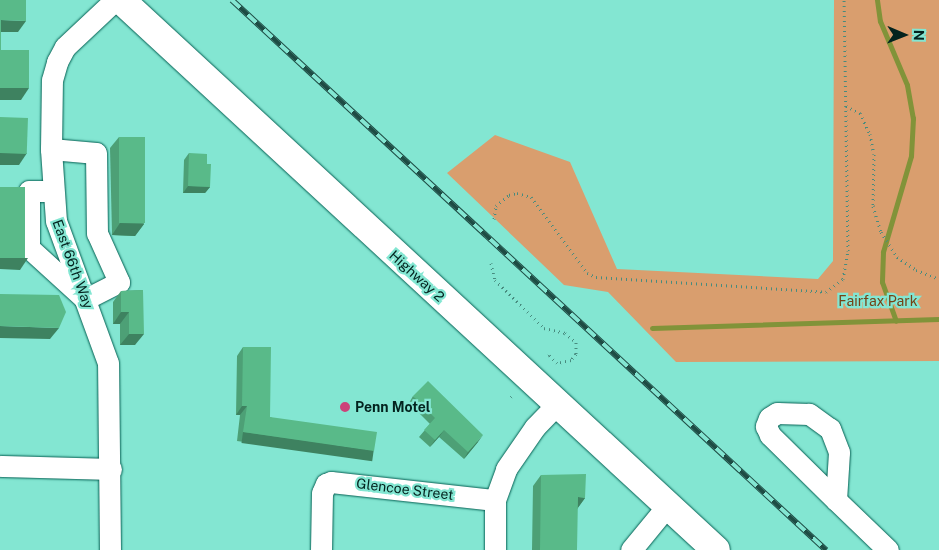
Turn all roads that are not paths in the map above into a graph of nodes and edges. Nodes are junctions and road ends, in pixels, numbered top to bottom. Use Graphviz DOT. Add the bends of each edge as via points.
graph roads {
  1 [pos="114,0"];
  2 [pos="121,0"];
  3 [pos="51,150"];
  4 [pos="52,192"];
  5 [pos="85,299"];
  6 [pos="557,404"];
  7 [pos="0,466"];
  8 [pos="111,469"];
  9 [pos="496,500"];
  10 [pos="836,500"];
  11 [pos="668,505"];
  12 [pos="110,550"];
  13 [pos="321,550"];
  14 [pos="495,550"];
  15 [pos="631,550"];
  16 [pos="716,550"];
  17 [pos="888,550"];
  1 -- 3 [label="street, East 66th Way" via="65,47 57,62 52,80"];
  2 -- 6 [label="main road, Highway 2"];
  3 -- 4 [label="street, East 66th Way"];
  3 -- 5 [label="street" via="96,153 97,234 119,282"];
  4 -- 5 [label="street, East 66th Way" via="61,236"];
  4 -- 5 [label="street" via="29,192 29,248"];
  5 -- 8 [label="street, East 66th Way" via="108,363"];
  6 -- 9 [label="street" via="513,456"];
  6 -- 11 [label="main road, Highway 2"];
  7 -- 8 [label="street"];
  8 -- 12 [label="street, East 66th Way"];
  9 -- 13 [label="street, Glencoe Street" via="350,482 326,484 322,493"];
  9 -- 14 [label="street"];
  10 -- 17 [label="street"];
  11 -- 15 [label="street"];
  11 -- 16 [label="main road, Highway 2"];
}
